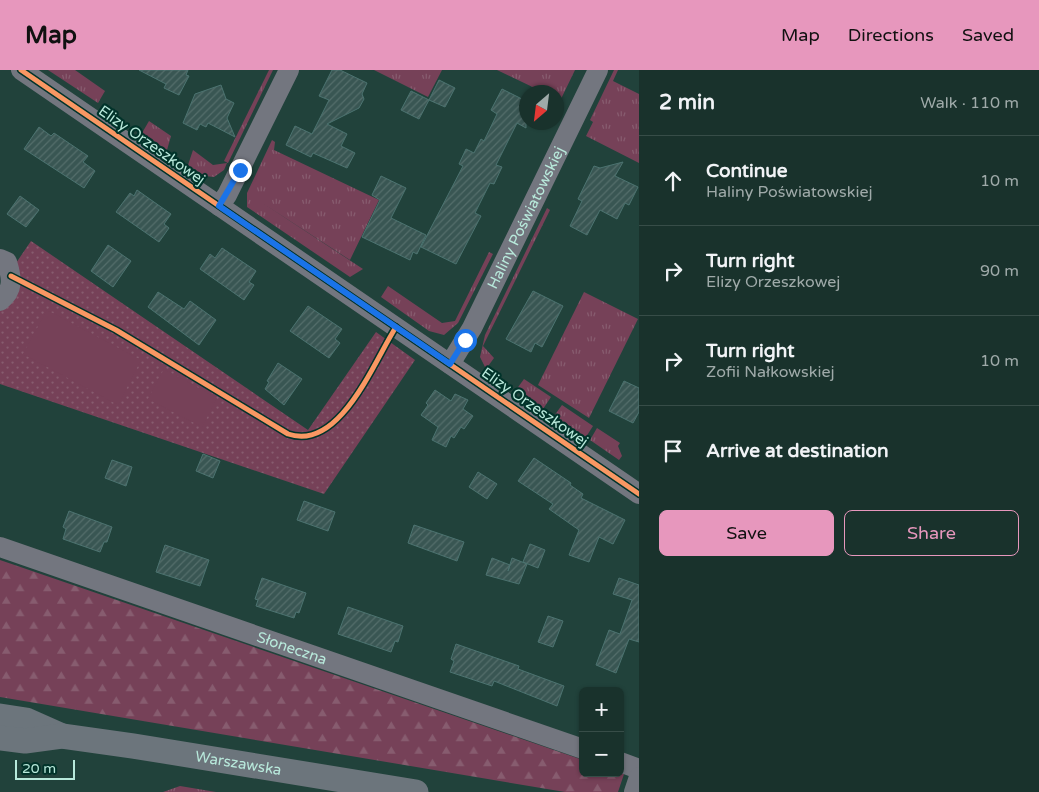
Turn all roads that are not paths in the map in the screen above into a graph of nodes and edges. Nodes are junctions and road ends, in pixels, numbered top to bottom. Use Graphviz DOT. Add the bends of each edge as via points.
graph roads {
  1 [pos="21,70"];
  2 [pos="289,70"];
  3 [pos="598,70"];
  4 [pos="219,206"];
  5 [pos="0,259"];
  6 [pos="0,301"];
  7 [pos="450,364"];
  8 [pos="639,494"];
  9 [pos="0,547"];
  10 [pos="0,716"];
  11 [pos="62,736"];
  12 [pos="0,738"];
  13 [pos="579,748"];
  14 [pos="624,763"];
  15 [pos="639,769"];
  16 [pos="639,777"];
  17 [pos="416,792"];
  18 [pos="634,792"];
  1 -- 4 [label="street, Elizy Orzeszkowej"];
  2 -- 4 [label="street" via="228,195"];
  3 -- 7 [label="street, Haliny Poświatowskiej" via="472,328"];
  4 -- 7 [label="street, Elizy Orzeszkowej"];
  5 -- 6 [label="street" via="7,262 11,276 11,286"];
  7 -- 8 [label="street, Elizy Orzeszkowej"];
  9 -- 13 [label="street, Słoneczna"];
  10 -- 11 [label="main road, Warszawska" via="26,720"];
  11 -- 12 [label="main road, Warszawska" via="26,741"];
  11 -- 17 [label="main road, Warszawska"];
  14 -- 15 [label="street"];
  16 -- 18 [label="street"];
}
